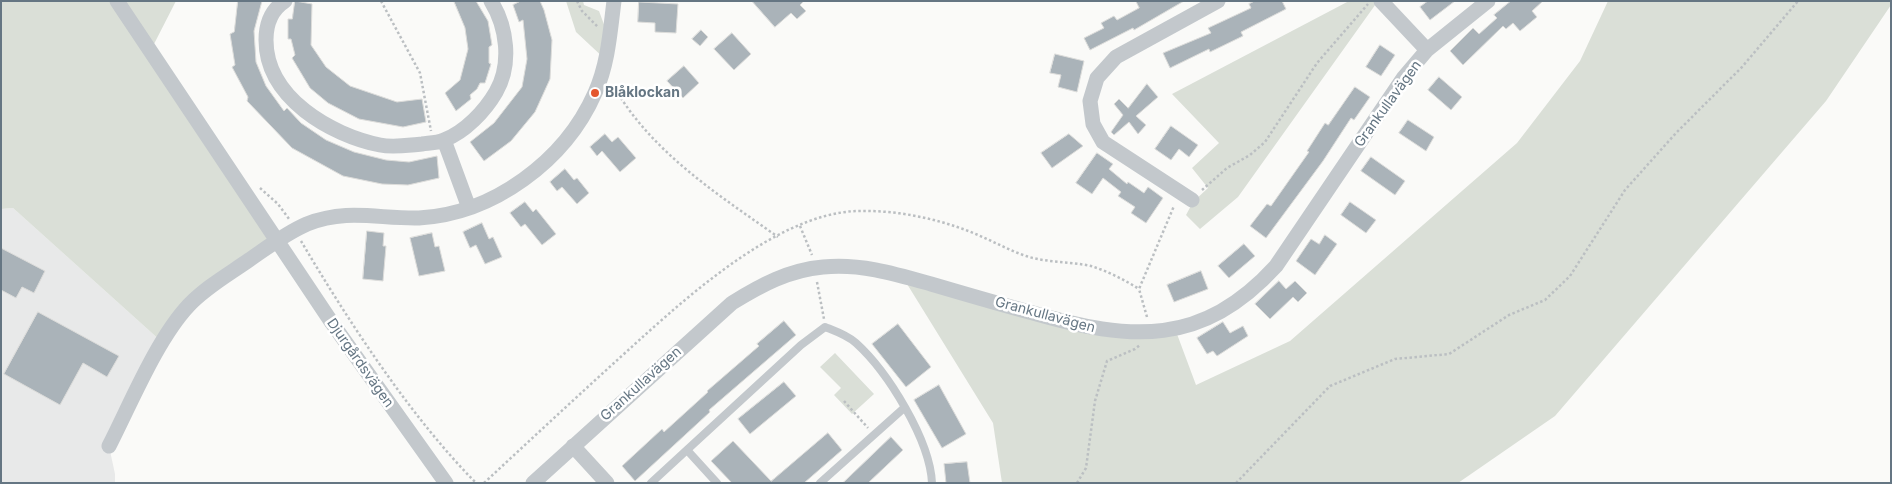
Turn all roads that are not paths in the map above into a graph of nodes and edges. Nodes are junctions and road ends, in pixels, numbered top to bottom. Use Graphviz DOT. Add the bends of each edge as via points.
graph roads {
  1 [pos="117,1"];
  2 [pos="285,1"];
  3 [pos="491,1"];
  4 [pos="614,1"];
  5 [pos="1218,1"];
  6 [pos="1381,1"];
  7 [pos="1488,1"];
  8 [pos="1427,50"];
  9 [pos="439,141"];
  10 [pos="1186,197"];
  11 [pos="469,208"];
  12 [pos="277,241"];
  13 [pos="904,408"];
  14 [pos="109,446"];
  15 [pos="573,446"];
  16 [pos="687,450"];
  17 [pos="446,483"];
  18 [pos="533,483"];
  19 [pos="607,483"];
  20 [pos="651,483"];
  21 [pos="717,483"];
  22 [pos="820,483"];
  23 [pos="932,483"];
  1 -- 12 [label="street, Djurgårdsvägen"];
  2 -- 9 [label="street" via="270,17 266,47 274,72 294,100 326,125 347,136 382,146"];
  3 -- 9 [label="street" via="505,42 506,56 500,85 483,111"];
  4 -- 11 [label="street" via="602,74 584,114 555,152 498,196"];
  5 -- 10 [label="street" via="1116,57 1101,71 1091,93 1091,116 1103,142"];
  6 -- 8 [label="street"];
  7 -- 8 [label="street, Grankullavägen"];
  8 -- 15 [label="street, Grankullavägen" via="1404,77 1286,253 1241,298 1214,315 1151,333 1113,332 1084,327 871,268 807,269 774,279 732,303"];
  9 -- 11 [label="street"];
  11 -- 12 [label="street" via="420,218 366,214 332,217 306,225"];
  12 -- 14 [label="street" via="204,291 179,316"];
  12 -- 17 [label="street, Djurgårdsvägen"];
  13 -- 16 [label="lane" via="888,381 855,342 825,327 801,345"];
  13 -- 22 [label="lane"];
  13 -- 23 [label="lane" via="932,466"];
  15 -- 18 [label="street, Grankullavägen"];
  15 -- 19 [label="street"];
  16 -- 20 [label="lane"];
  16 -- 21 [label="lane"];
}
